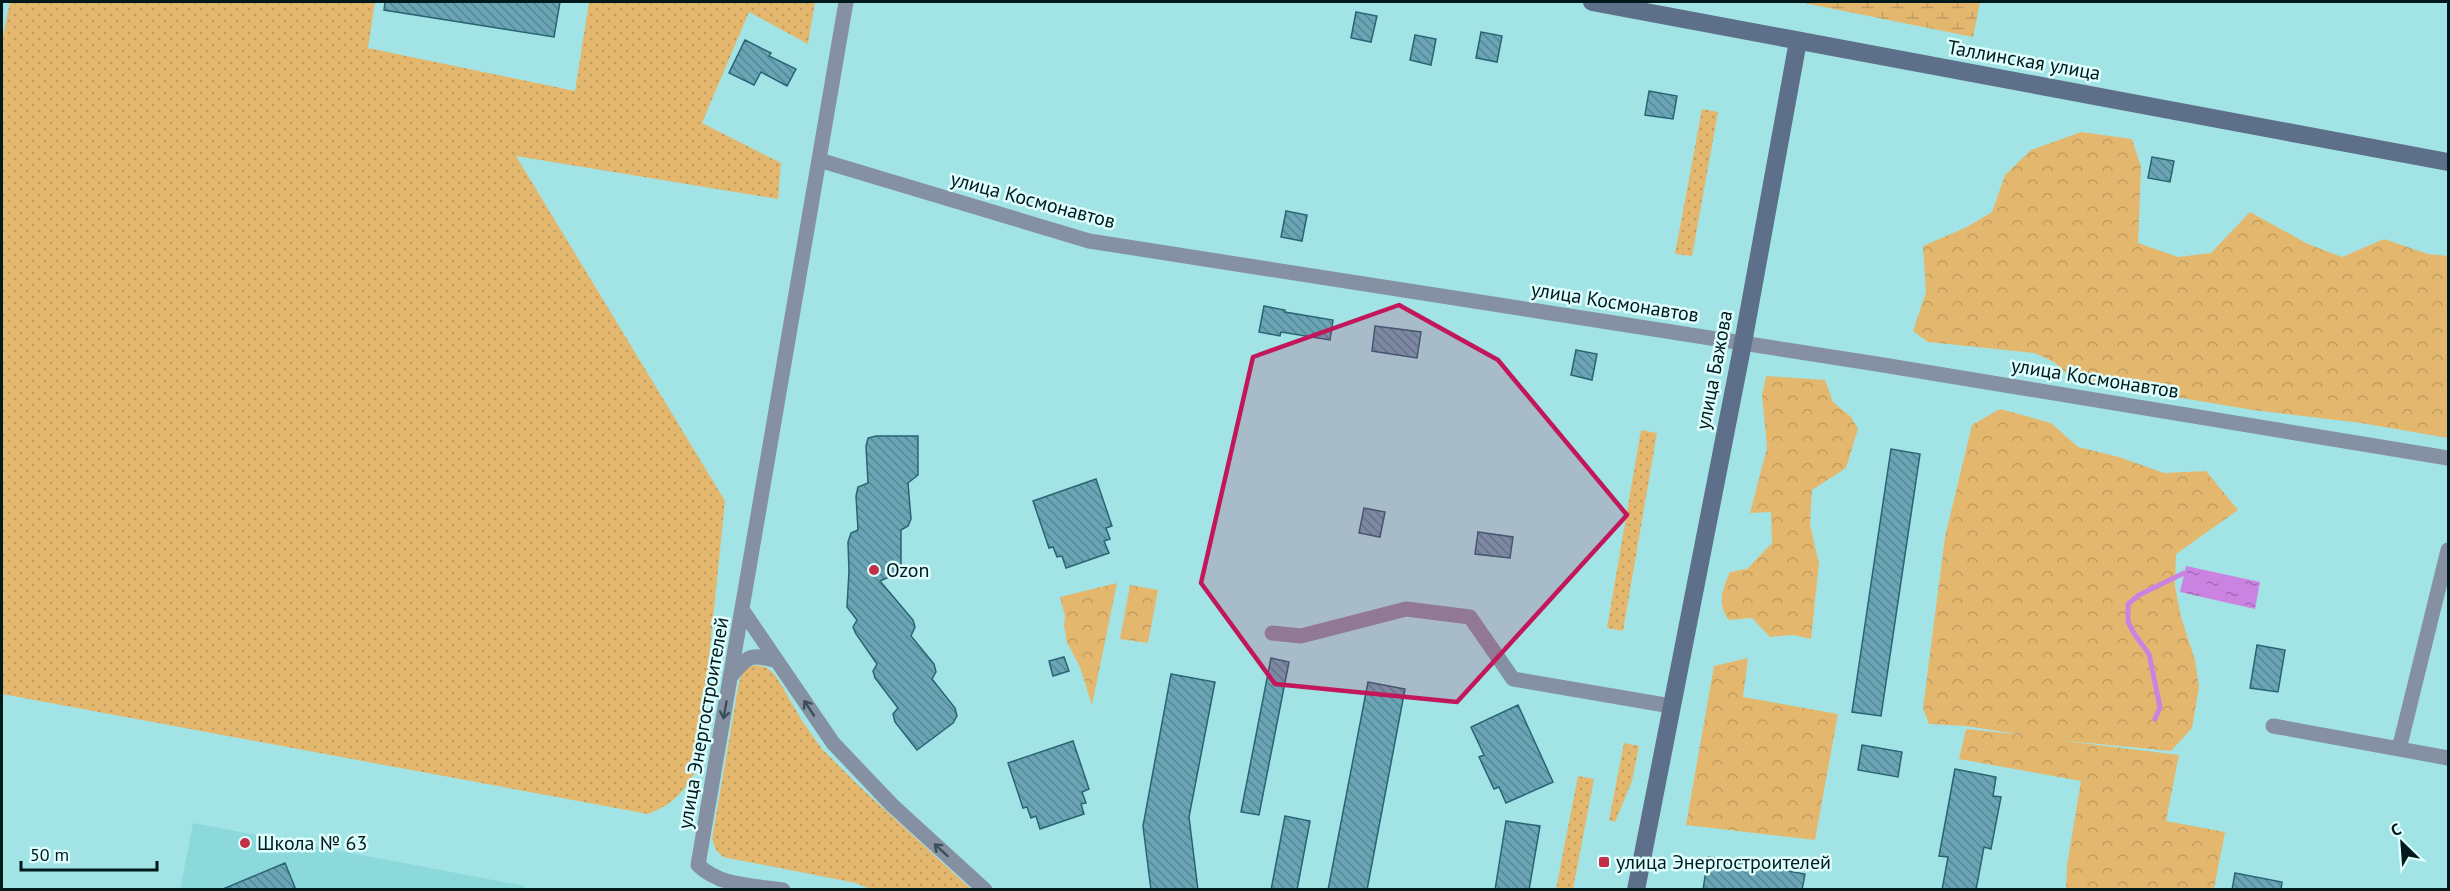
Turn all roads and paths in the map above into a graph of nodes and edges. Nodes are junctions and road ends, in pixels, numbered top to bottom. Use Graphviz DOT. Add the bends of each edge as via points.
graph roads {
  1 [pos="846,2"];
  2 [pos="1592,2"];
  3 [pos="1798,41"];
  4 [pos="819,160"];
  5 [pos="2448,162"];
  6 [pos="1743,343"];
  7 [pos="2448,458"];
  8 [pos="2448,550"];
  9 [pos="743,611"];
  10 [pos="1272,633"];
  11 [pos="777,661"];
  12 [pos="731,676"];
  13 [pos="1671,706"];
  14 [pos="2273,726"];
  15 [pos="2399,749"];
  16 [pos="2448,758"];
  17 [pos="783,890"];
  18 [pos="985,890"];
  19 [pos="1636,890"];
  1 -- 4 [label="street"];
  2 -- 3 [label="street, Таллинская улица"];
  3 -- 5 [label="street, Таллинская улица"];
  3 -- 6 [label="street, улица Бажова"];
  4 -- 6 [label="street, улица Космонавтов" via="1089,241"];
  4 -- 9 [label="street"];
  6 -- 7 [label="street, улица Космонавтов"];
  6 -- 13 [label="street, улица Бажова"];
  8 -- 15 [label="street"];
  9 -- 11 [label="street, улица Энергостроителей"];
  9 -- 12 [label="street, улица Энергостроителей"];
  10 -- 13 [label="street" via="1301,636 1406,609 1470,617 1513,679"];
  11 -- 12 [label="street" via="758,656 745,659"];
  18 -- 11 [label="street, улица Энергостроителей, one-way" via="891,805 833,743"];
  12 -- 17 [label="street, улица Энергостроителей, one-way" via="698,865 709,876 722,881"];
  13 -- 19 [label="street, улица Бажова"];
  14 -- 15 [label="street"];
  15 -- 16 [label="street"];
}
